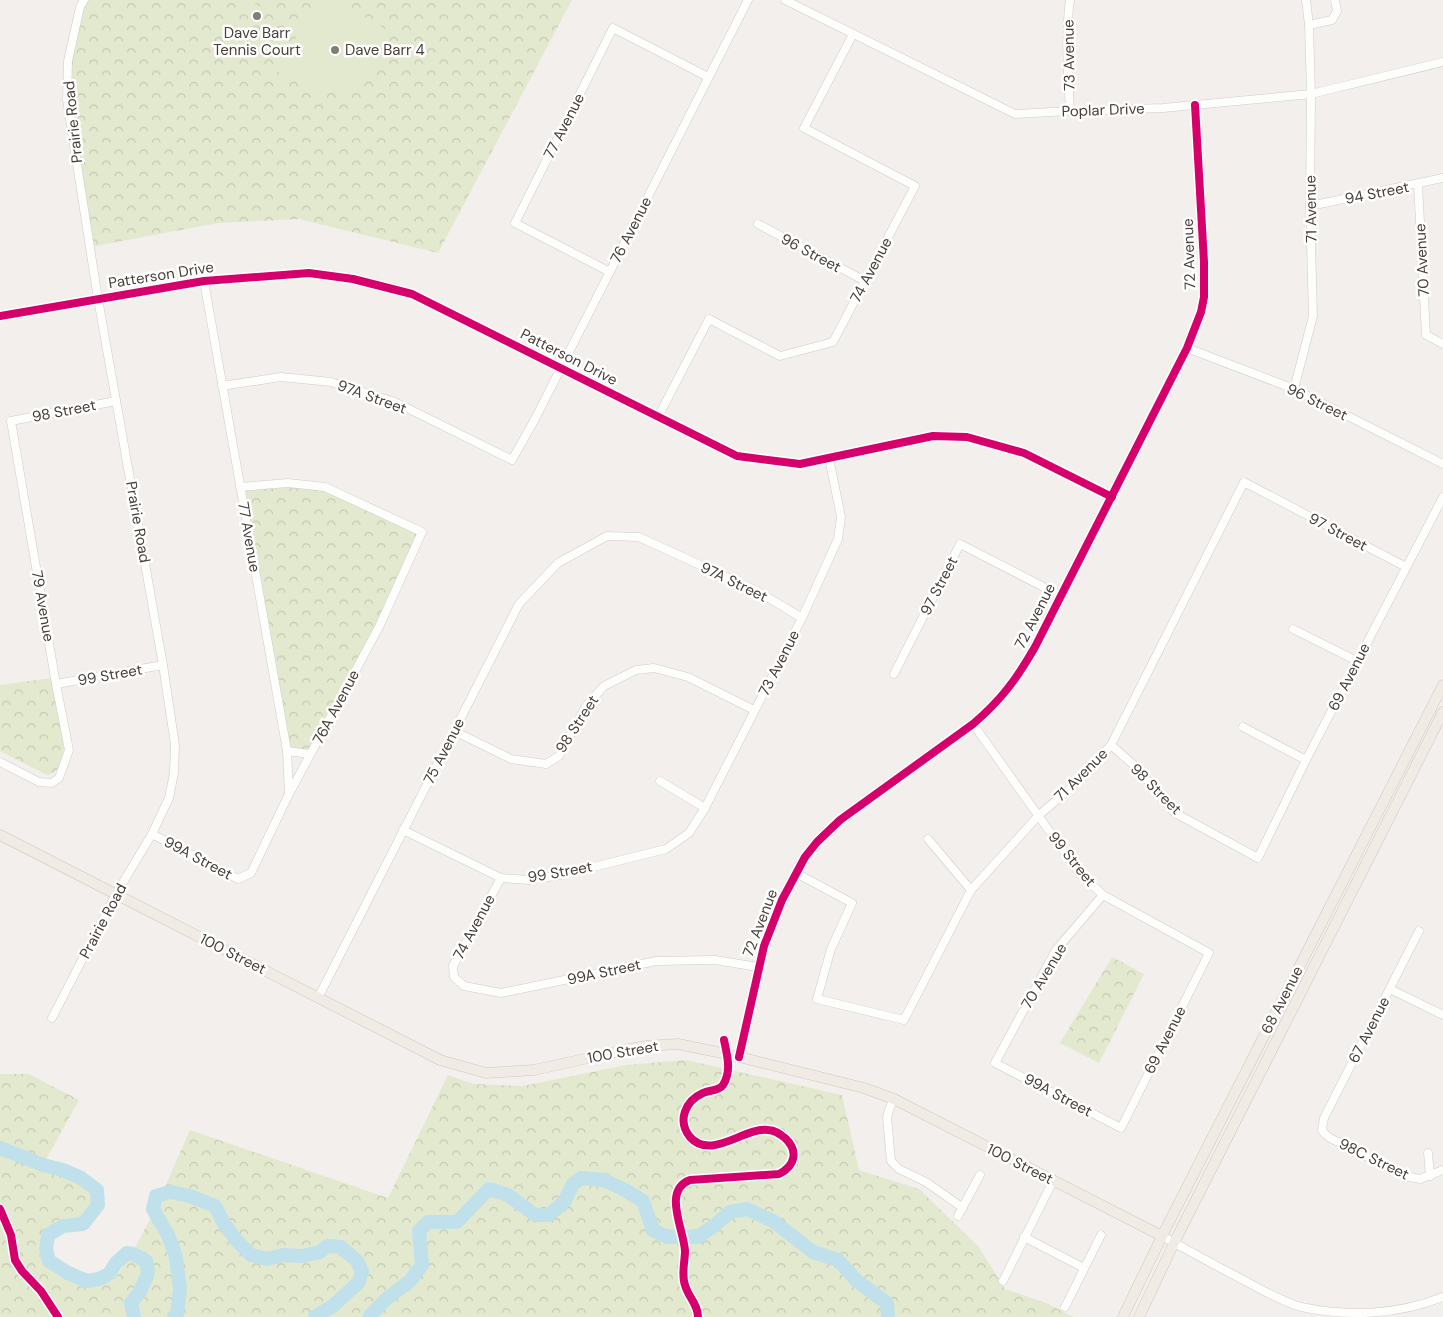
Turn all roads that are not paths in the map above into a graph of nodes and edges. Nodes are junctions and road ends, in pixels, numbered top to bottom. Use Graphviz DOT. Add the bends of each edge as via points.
graph roads {
  1 [pos="84,0"];
  2 [pos="748,0"];
  3 [pos="785,0"];
  4 [pos="1070,0"];
  5 [pos="1306,0"];
  6 [pos="1334,0"];
  7 [pos="1309,26"];
  8 [pos="853,34"];
  9 [pos="1443,62"];
  10 [pos="708,77"];
  11 [pos="1311,94"];
  12 [pos="1195,105"];
  13 [pos="1070,111"];
  14 [pos="1443,178"];
  15 [pos="1418,184"];
  16 [pos="1310,206"];
  17 [pos="758,224"];
  18 [pos="610,272"];
  19 [pos="204,281"];
  20 [pos="865,281"];
  21 [pos="98,299"];
  22 [pos="0,316"];
  23 [pos="1443,344"];
  24 [pos="1188,348"];
  25 [pos="560,368"];
  26 [pos="222,386"];
  27 [pos="1294,390"];
  28 [pos="116,401"];
  29 [pos="658,417"];
  30 [pos="11,421"];
  31 [pos="829,458"];
  32 [pos="512,460"];
  33 [pos="1443,464"];
  34 [pos="1244,482"];
  35 [pos="240,487"];
  36 [pos="1112,497"];
  37 [pos="1443,497"];
  38 [pos="607,536"];
  39 [pos="1406,567"];
  40 [pos="1060,596"];
  41 [pos="802,618"];
  42 [pos="1293,629"];
  43 [pos="1357,661"];
  44 [pos="163,665"];
  45 [pos="894,674"];
  46 [pos="56,684"];
  47 [pos="1443,685"];
  48 [pos="754,710"];
  49 [pos="1443,712"];
  50 [pos="973,724"];
  51 [pos="1243,727"];
  52 [pos="454,731"];
  53 [pos="1110,745"];
  54 [pos="287,751"];
  55 [pos="310,754"];
  56 [pos="1306,760"];
  57 [pos="0,762"];
  58 [pos="660,781"];
  59 [pos="289,794"];
  60 [pos="705,808"];
  61 [pos="1038,816"];
  62 [pos="403,830"];
  63 [pos="152,834"];
  64 [pos="0,835"];
  65 [pos="928,839"];
  66 [pos="666,849"];
  67 [pos="1258,858"];
  68 [pos="796,873"];
  69 [pos="244,876"];
  70 [pos="501,878"];
  71 [pos="971,890"];
  72 [pos="116,894"];
  73 [pos="1103,895"];
  74 [pos="1419,931"];
  75 [pos="1209,953"];
  76 [pos="758,967"];
  77 [pos="454,977"];
  78 [pos="1390,989"];
  79 [pos="318,998"];
  80 [pos="1443,1015"];
  81 [pos="52,1018"];
  82 [pos="739,1056"];
  83 [pos="995,1062"];
  84 [pos="894,1099"];
  85 [pos="1121,1128"];
  86 [pos="1322,1130"];
  87 [pos="1428,1153"];
  88 [pos="1443,1170"];
  89 [pos="980,1175"];
  90 [pos="1430,1176"];
  91 [pos="1053,1181"];
  92 [pos="963,1208"];
  93 [pos="958,1216"];
  94 [pos="1101,1234"];
  95 [pos="1162,1236"];
  96 [pos="1024,1237"];
  97 [pos="1174,1243"];
  98 [pos="1084,1268"];
  99 [pos="1002,1281"];
  100 [pos="1443,1297"];
  101 [pos="1065,1307"];
  102 [pos="1396,1314"];
  103 [pos="1123,1317"];
  104 [pos="1138,1317"];
  1 -- 21 [label="street, Prairie Road" via="68,61 67,100"];
  2 -- 10 [label="street, 76 Avenue"];
  3 -- 8 [label="street, Poplar Drive"];
  4 -- 13 [label="street, 73 Avenue" via="1067,46"];
  5 -- 7 [label="street, 71 Avenue"];
  6 -- 7 [label="street" via="1337,11 1332,20"];
  7 -- 11 [label="street, 71 Avenue"];
  8 -- 13 [label="street, Poplar Drive" via="1015,114"];
  8 -- 20 [label="street, 74 Avenue" via="804,128 915,186"];
  9 -- 11 [label="street, Poplar Drive"];
  10 -- 18 [label="street, 76 Avenue"];
  10 -- 18 [label="street, 77 Avenue" via="613,28 515,223"];
  11 -- 12 [label="street, Poplar Drive"];
  11 -- 16 [label="street, 71 Avenue"];
  12 -- 13 [label="street, Poplar Drive"];
  12 -- 24 [label="street, 72 Avenue" via="1204,297"];
  14 -- 15 [label="street, 94 Street"];
  15 -- 16 [label="street, 94 Street"];
  15 -- 23 [label="street, 70 Avenue" via="1426,335"];
  16 -- 27 [label="street, 71 Avenue" via="1313,316"];
  17 -- 20 [label="street, 96 Street"];
  18 -- 25 [label="street, 76 Avenue"];
  19 -- 21 [label="street, Patterson Drive"];
  19 -- 25 [label="street, Patterson Drive" via="309,273 353,279 412,294"];
  19 -- 26 [label="street, 77 Avenue"];
  20 -- 29 [label="street, 74 Avenue" via="834,342 780,356 709,319"];
  21 -- 22 [label="street, Patterson Drive"];
  21 -- 28 [label="street, Prairie Road"];
  24 -- 27 [label="street, 96 Street"];
  24 -- 36 [label="street, 72 Avenue"];
  25 -- 29 [label="street, Patterson Drive"];
  25 -- 32 [label="street, 76 Avenue"];
  26 -- 32 [label="street, 97A Street" via="281,377 331,382 395,402"];
  26 -- 35 [label="street, 77 Avenue"];
  27 -- 33 [label="street, 96 Street"];
  28 -- 30 [label="street, 98 Street"];
  28 -- 44 [label="street, Prairie Road"];
  29 -- 31 [label="street, Patterson Drive" via="737,456 800,464"];
  30 -- 46 [label="street, 79 Avenue"];
  31 -- 36 [label="street, Patterson Drive" via="933,436 968,437 1024,453"];
  31 -- 41 [label="street, 73 Avenue" via="841,517 838,539"];
  34 -- 39 [label="street, 97 Street"];
  34 -- 53 [label="street, 71 Avenue"];
  35 -- 54 [label="street, 77 Avenue"];
  35 -- 55 [label="street, 76A Avenue" via="288,483 325,487 422,532 379,627"];
  36 -- 40 [label="street, 72 Avenue"];
  37 -- 39 [label="street, 69 Avenue"];
  38 -- 41 [label="street, 97A Street" via="640,537 757,592"];
  38 -- 52 [label="street, 75 Avenue" via="558,563 519,604"];
  39 -- 43 [label="street, 69 Avenue"];
  40 -- 45 [label="street, 97 Street" via="960,544"];
  40 -- 50 [label="street, 72 Avenue" via="1015,680"];
  41 -- 48 [label="street, 73 Avenue"];
  42 -- 43 [label="street"];
  43 -- 56 [label="street, 69 Avenue"];
  44 -- 46 [label="street, 99 Street"];
  44 -- 63 [label="street, Prairie Road" via="175,745 174,774 169,798"];
  46 -- 57 [label="street, 79 Avenue" via="69,750 59,778 52,783 38,782"];
  47 -- 95 [label="main road, 68 Avenue"];
  48 -- 52 [label="street, 98 Street" via="688,677 654,668 636,670 604,686 586,706 559,756 546,764 511,759"];
  48 -- 60 [label="street, 73 Avenue"];
  49 -- 97 [label="main road, 68 Avenue"];
  50 -- 61 [label="street, 99 Street"];
  50 -- 68 [label="street, 72 Avenue" via="829,829 804,857"];
  51 -- 56 [label="street"];
  52 -- 62 [label="street, 75 Avenue"];
  53 -- 61 [label="street, 71 Avenue" via="1080,780"];
  53 -- 67 [label="street, 98 Street" via="1136,767 1175,813"];
  54 -- 55 [label="street"];
  54 -- 59 [label="street, 77 Avenue"];
  55 -- 59 [label="street, 76A Avenue"];
  56 -- 67 [label="street, 69 Avenue"];
  58 -- 60 [label="street"];
  59 -- 69 [label="street, 76A Avenue" via="251,873"];
  60 -- 66 [label="street, 73 Avenue" via="689,833"];
  61 -- 71 [label="street, 71 Avenue"];
  61 -- 73 [label="street, 99 Street" via="1080,874"];
  62 -- 70 [label="street, 99 Street"];
  62 -- 79 [label="street, 75 Avenue"];
  63 -- 69 [label="street, 99A Street" via="238,879"];
  63 -- 72 [label="street, Prairie Road"];
  64 -- 72 [label="main road, 100 Street"];
  65 -- 71 [label="street"];
  66 -- 70 [label="street, 99 Street" via="561,875 530,880"];
  68 -- 71 [label="street, 71 Avenue" via="852,902 831,949 817,999 904,1020"];
  68 -- 76 [label="street, 72 Avenue" via="771,926"];
  70 -- 77 [label="street, 74 Avenue" via="453,966"];
  72 -- 79 [label="main road, 100 Street"];
  72 -- 81 [label="street, Prairie Road"];
  73 -- 75 [label="street, 99 Street"];
  73 -- 83 [label="street, 70 Avenue" via="1056,950"];
  74 -- 78 [label="street, 67 Avenue"];
  75 -- 85 [label="street, 69 Avenue"];
  76 -- 77 [label="street, 99A Street" via="715,960 656,961 500,993 464,986"];
  76 -- 82 [label="street, 72 Avenue"];
  78 -- 80 [label="street"];
  78 -- 86 [label="street, 67 Avenue" via="1324,1118"];
  79 -- 82 [label="main road, 100 Street" via="440,1060 486,1073 534,1070 663,1044"];
  82 -- 84 [label="main road, 100 Street" via="864,1088"];
  83 -- 85 [label="street, 99A Street"];
  84 -- 91 [label="main road, 100 Street"];
  84 -- 92 [label="street" via="887,1117 891,1161"];
  86 -- 90 [label="street, 98C Street" via="1330,1138 1405,1176 1420,1179"];
  87 -- 90 [label="street, 98C Street"];
  88 -- 90 [label="street, 98C Street"];
  89 -- 92 [label="street"];
  91 -- 95 [label="main road, 100 Street"];
  91 -- 96 [label="street"];
  92 -- 93 [label="street"];
  94 -- 98 [label="street"];
  95 -- 97 [label="street, 100 Street"];
  95 -- 103 [label="main road, 68 Avenue"];
  96 -- 98 [label="street"];
  96 -- 99 [label="street"];
  97 -- 102 [label="street, 100 Street" via="1300,1307 1348,1314"];
  97 -- 104 [label="main road, 68 Avenue"];
  98 -- 101 [label="street"];
  100 -- 102 [label="street"];
}
